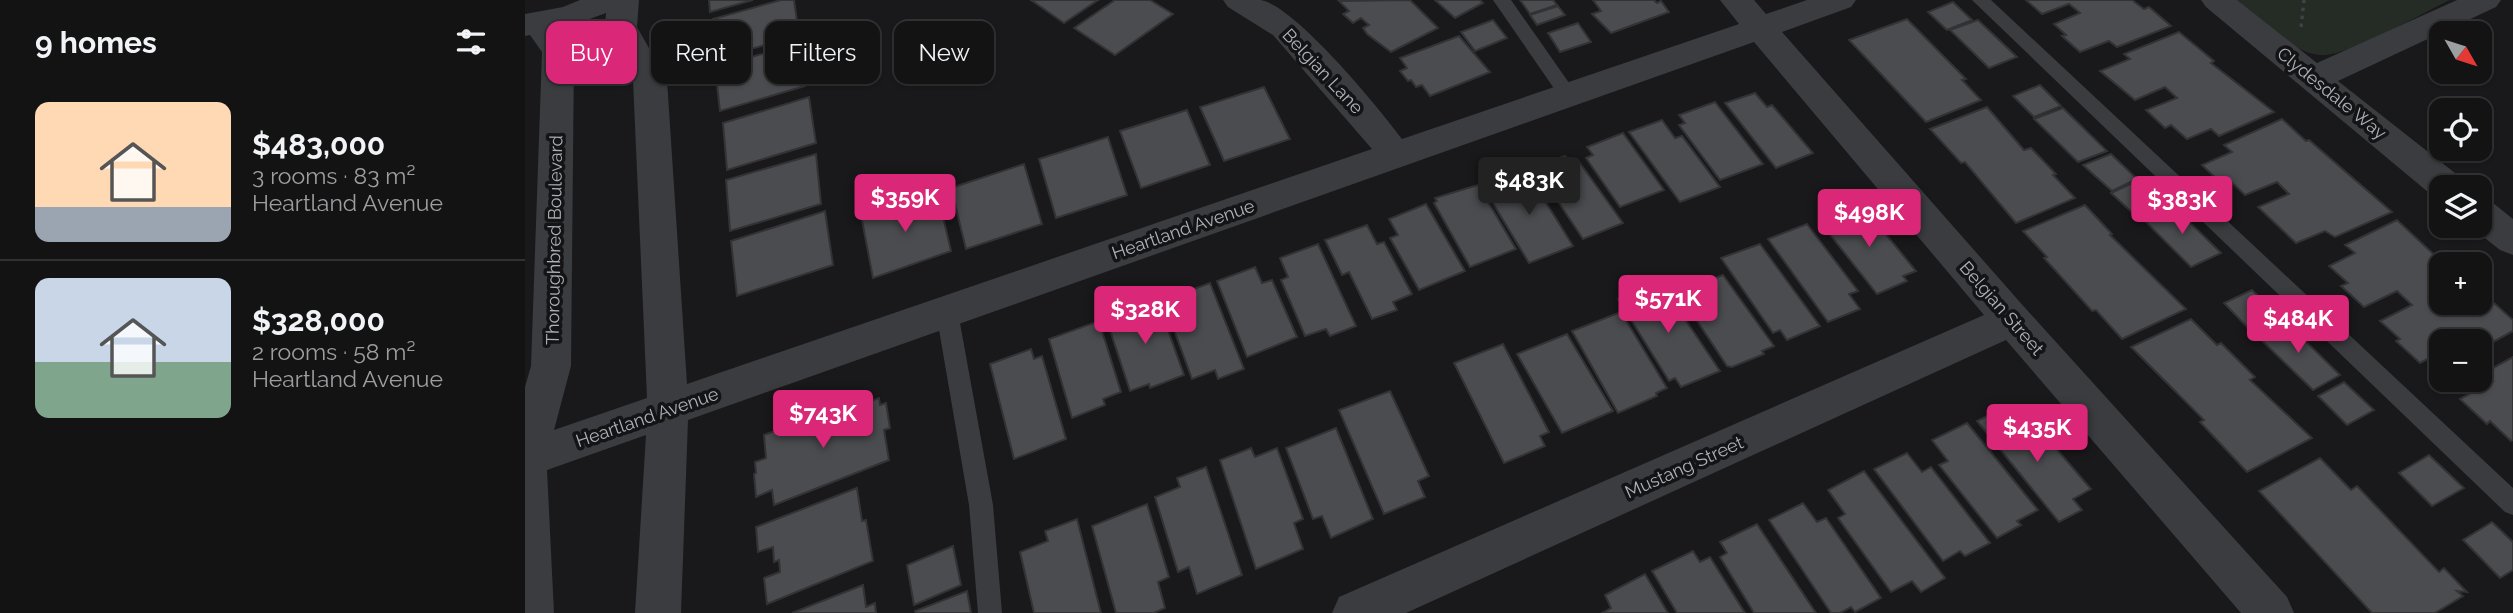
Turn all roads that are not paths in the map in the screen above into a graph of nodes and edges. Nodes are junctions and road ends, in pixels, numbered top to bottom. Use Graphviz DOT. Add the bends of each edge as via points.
graph roads {
  1 [pos="609,0"];
  2 [pos="623,0"];
  3 [pos="1239,0"];
  4 [pos="1502,0"];
  5 [pos="1840,0"];
  6 [pos="1981,0"];
  7 [pos="2217,0"];
  8 [pos="2485,0"];
  9 [pos="1748,14"];
  10 [pos="531,25"];
  11 [pos="2314,78"];
  12 [pos="1568,95"];
  13 [pos="1395,155"];
  14 [pos="2433,175"];
  15 [pos="2492,223"];
  16 [pos="2513,240"];
  17 [pos="947,312"];
  18 [pos="2012,320"];
  19 [pos="668,410"];
  20 [pos="525,459"];
  21 [pos="2513,504"];
  22 [pos="531,613"];
  23 [pos="658,613"];
  24 [pos="990,613"];
  25 [pos="1355,613"];
  26 [pos="2271,613"];
  1 -- 10 [label="street" via="569,17"];
  2 -- 19 [label="street" via="621,27 650,80"];
  3 -- 13 [label="street, Belgian Lane" via="1284,27"];
  4 -- 12 [label="lane"];
  5 -- 9 [label="street, Heartland Avenue"];
  6 -- 21 [label="lane"];
  7 -- 11 [label="street, Clydesdale Way"];
  8 -- 11 [label="street"];
  9 -- 12 [label="street, Heartland Avenue"];
  9 -- 18 [label="street, Belgian Street"];
  10 -- 20 [label="street, Thoroughbred Boulevard" via="551,37 558,52 551,366"];
  11 -- 14 [label="street, Clydesdale Way"];
  12 -- 13 [label="street, Heartland Avenue"];
  13 -- 17 [label="street, Heartland Avenue"];
  15 -- 16 [label="street"];
  17 -- 19 [label="street, Heartland Avenue"];
  17 -- 24 [label="lane" via="981,505"];
  18 -- 25 [label="street, Mustang Street"];
  18 -- 26 [label="street, Belgian Street"];
  19 -- 20 [label="street, Heartland Avenue"];
  19 -- 23 [label="street"];
  20 -- 22 [label="street, Thoroughbred Boulevard"];
}
